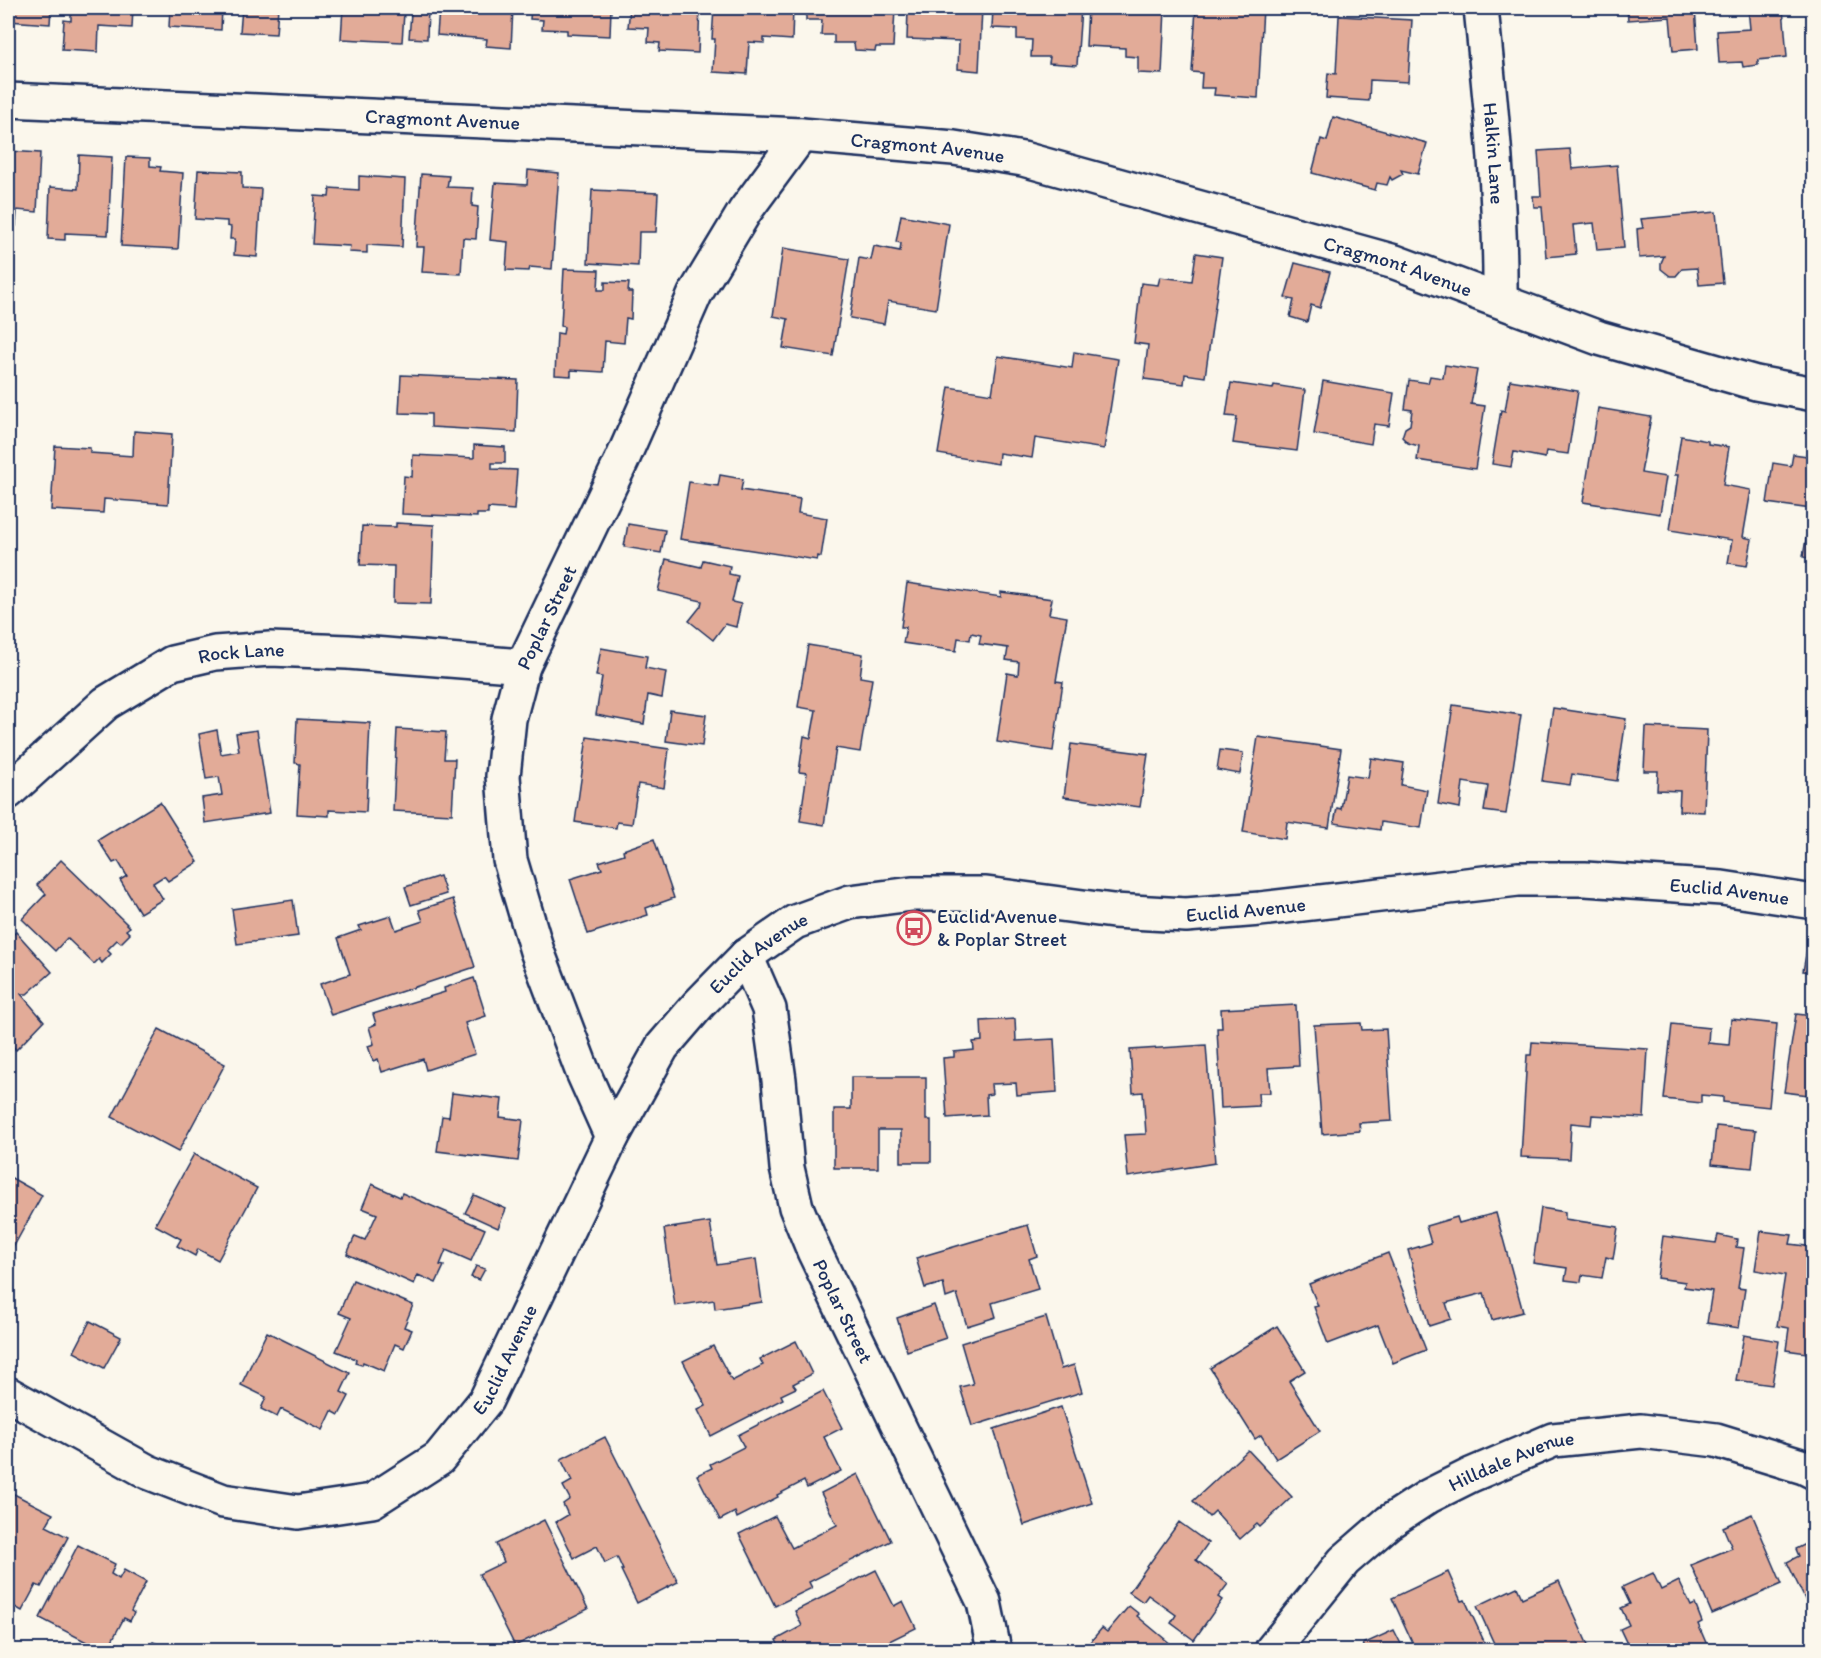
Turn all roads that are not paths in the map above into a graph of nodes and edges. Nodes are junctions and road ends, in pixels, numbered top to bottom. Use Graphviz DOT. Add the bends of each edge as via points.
graph roads {
  1 [pos="1481,8"];
  2 [pos="8,100"];
  3 [pos="801,135"];
  4 [pos="1500,300"];
  5 [pos="1814,394"];
  6 [pos="523,666"];
  7 [pos="8,792"];
  8 [pos="1814,902"];
  9 [pos="746,956"];
  10 [pos="612,1137"];
  11 [pos="8,1395"];
  12 [pos="1814,1472"];
  13 [pos="994,1650"];
  14 [pos="1272,1650"];
  1 -- 4 [label="street, Halkin Lane" via="1495,157"];
  2 -- 3 [label="street, Cragmont Avenue"];
  3 -- 4 [label="street, Cragmont Avenue" via="954,148 1023,159 1395,262"];
  3 -- 6 [label="street, Poplar Street" via="745,211 694,294 622,460"];
  4 -- 5 [label="street, Cragmont Avenue" via="1599,338 1756,383"];
  6 -- 7 [label="street, Rock Lane" via="270,649 214,653 172,663 106,703"];
  6 -- 10 [label="street, Poplar Street" via="509,719 503,776 510,860 537,951"];
  8 -- 9 [label="street, Euclid Avenue" via="1722,888 1585,879 1518,879 1186,915 1113,911 986,894 912,894 850,902 795,922"];
  9 -- 10 [label="street, Euclid Avenue" via="662,1047"];
  9 -- 13 [label="street, Poplar Street" via="769,1009 786,1168 796,1208 984,1602"];
  10 -- 11 [label="street, Euclid Avenue" via="486,1400 439,1458 372,1501 298,1512 223,1502 148,1472"];
  12 -- 14 [label="street, Hilldale Avenue" via="1716,1440 1641,1431 1553,1440 1470,1475 1389,1522 1344,1561"];
}
